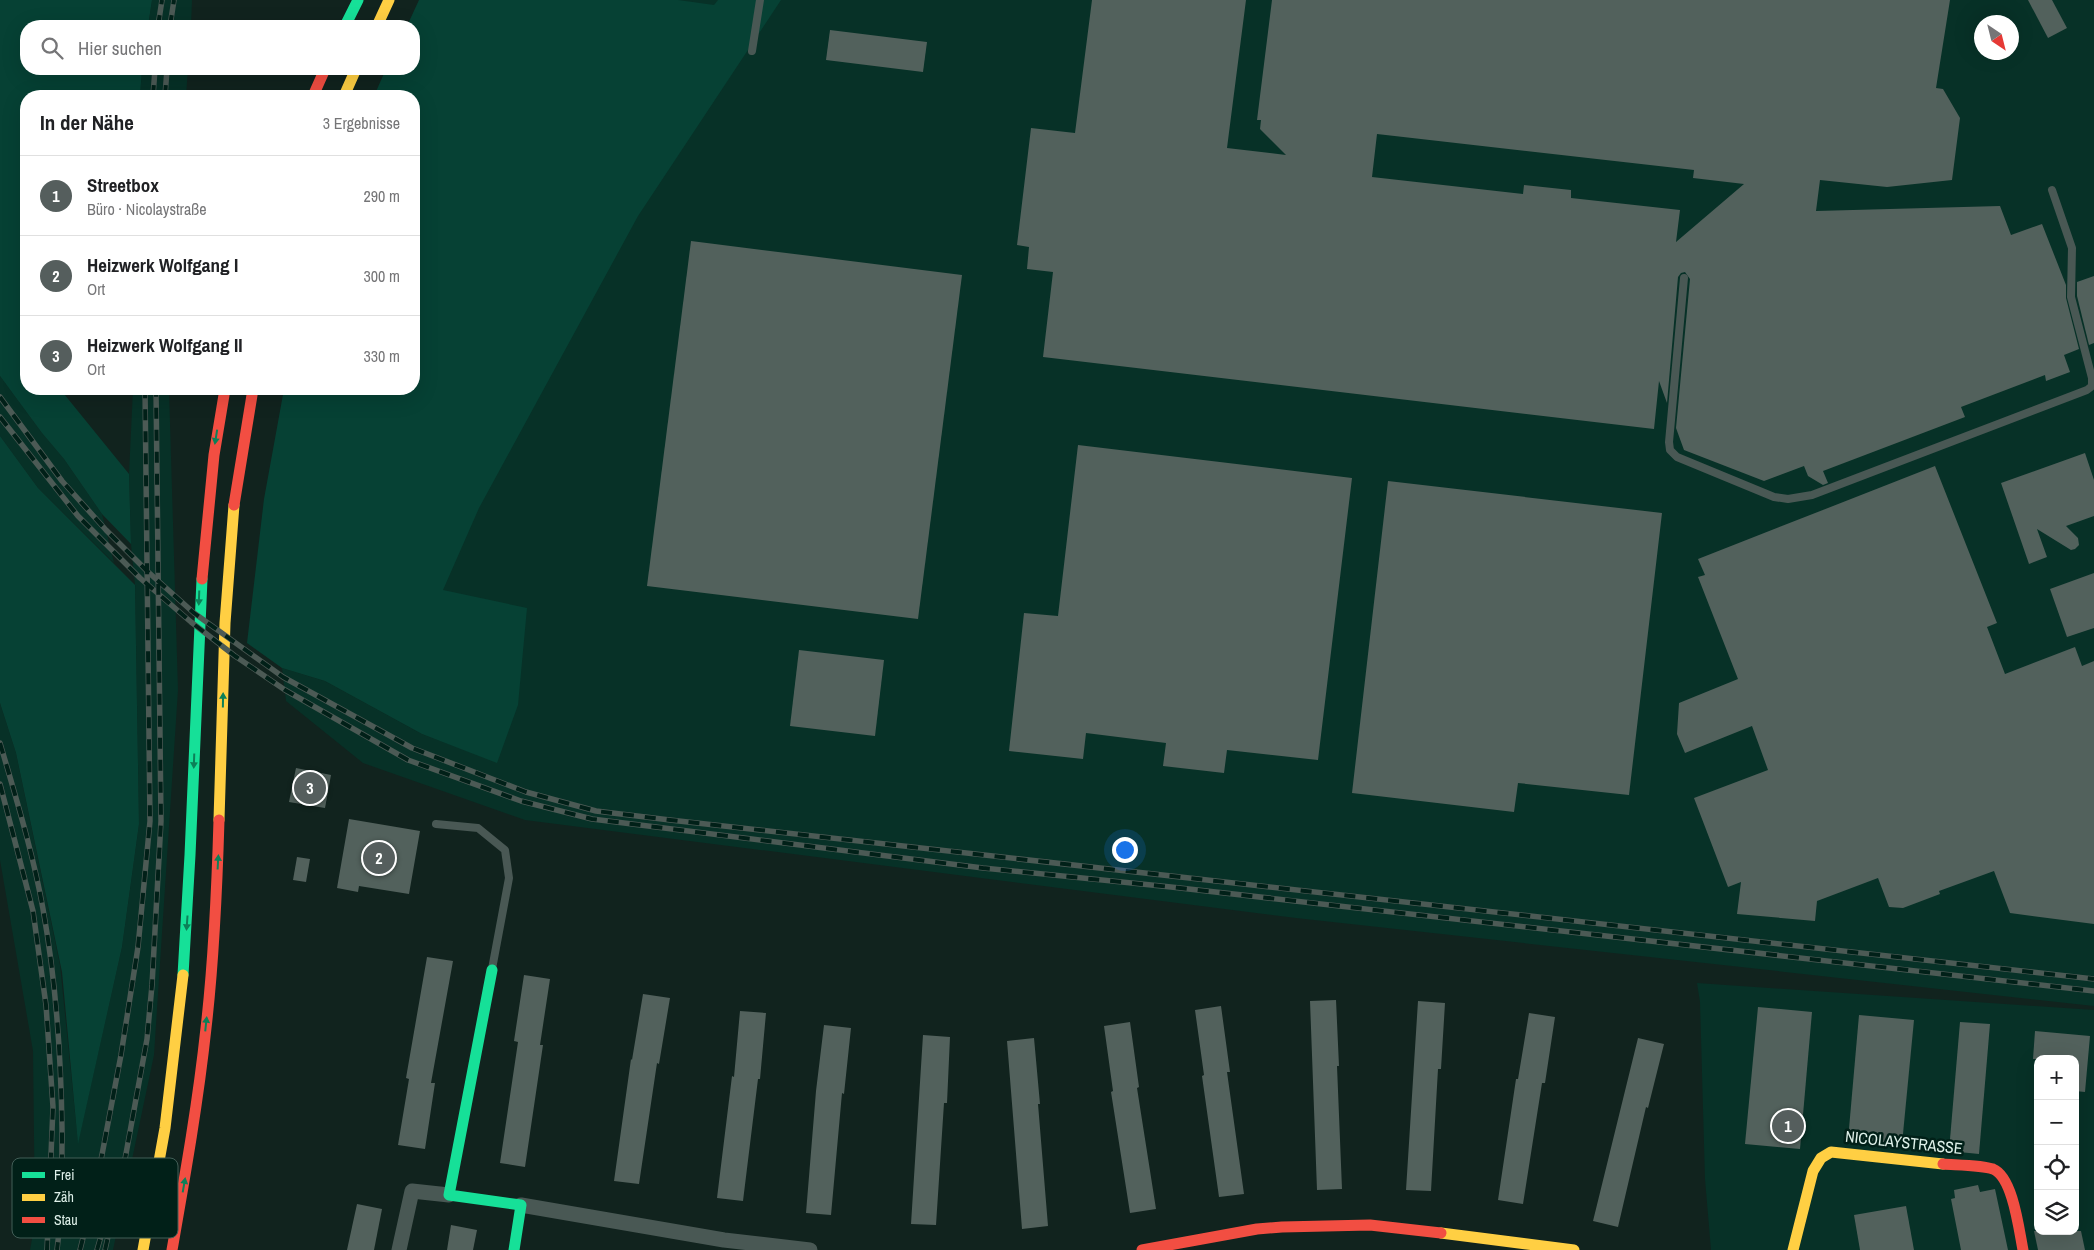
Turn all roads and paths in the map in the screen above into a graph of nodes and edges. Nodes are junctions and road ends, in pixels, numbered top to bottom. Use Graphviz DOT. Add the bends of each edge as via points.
graph roads {
  1 [pos="358,0"];
  2 [pos="390,0"];
  3 [pos="760,0"];
  4 [pos="348,20"];
  5 [pos="380,20"];
  6 [pos="752,51"];
  7 [pos="322,75"];
  8 [pos="353,75"];
  9 [pos="316,90"];
  10 [pos="347,90"];
  11 [pos="2052,190"];
  12 [pos="1684,278"];
  13 [pos="224,395"];
  14 [pos="252,395"];
  15 [pos="436,824"];
  16 [pos="492,970"];
  17 [pos="159,1158"];
  18 [pos="449,1195"];
  19 [pos="521,1205"];
  20 [pos="178,1218"];
  21 [pos="399,1250"];
  22 [pos="514,1250"];
  23 [pos="810,1250"];
  24 [pos="1142,1250"];
  25 [pos="1574,1250"];
  26 [pos="1793,1250"];
  27 [pos="2023,1250"];
  1 -- 4 [label="main road"];
  2 -- 5 [label="main road"];
  3 -- 6 [label="lane"];
  7 -- 9 [label="main road"];
  8 -- 10 [label="main road"];
  11 -- 12 [label="lane" via="2072,248 2071,297 2092,386 1812,495 1788,499 1774,497 1677,456 1670,450"];
  13 -- 17 [label="main road, one-way" via="210,476 200,580 187,922 178,1025"];
  20 -- 14 [label="main road, one-way" via="202,1067 212,964 228,582 234,512"];
  15 -- 16 [label="lane" via="478,828 505,850 509,878"];
  16 -- 18 [label="main road"];
  18 -- 19 [label="main road"];
  18 -- 21 [label="street" via="412,1191"];
  19 -- 22 [label="main road"];
  19 -- 23 [label="street" via="724,1240"];
  24 -- 25 [label="main road" via="1257,1229 1370,1224"];
  26 -- 27 [label="main road, NICOLAYSTRASSE" via="1813,1171 1821,1158 1831,1152 1993,1169 2010,1188"];
}
